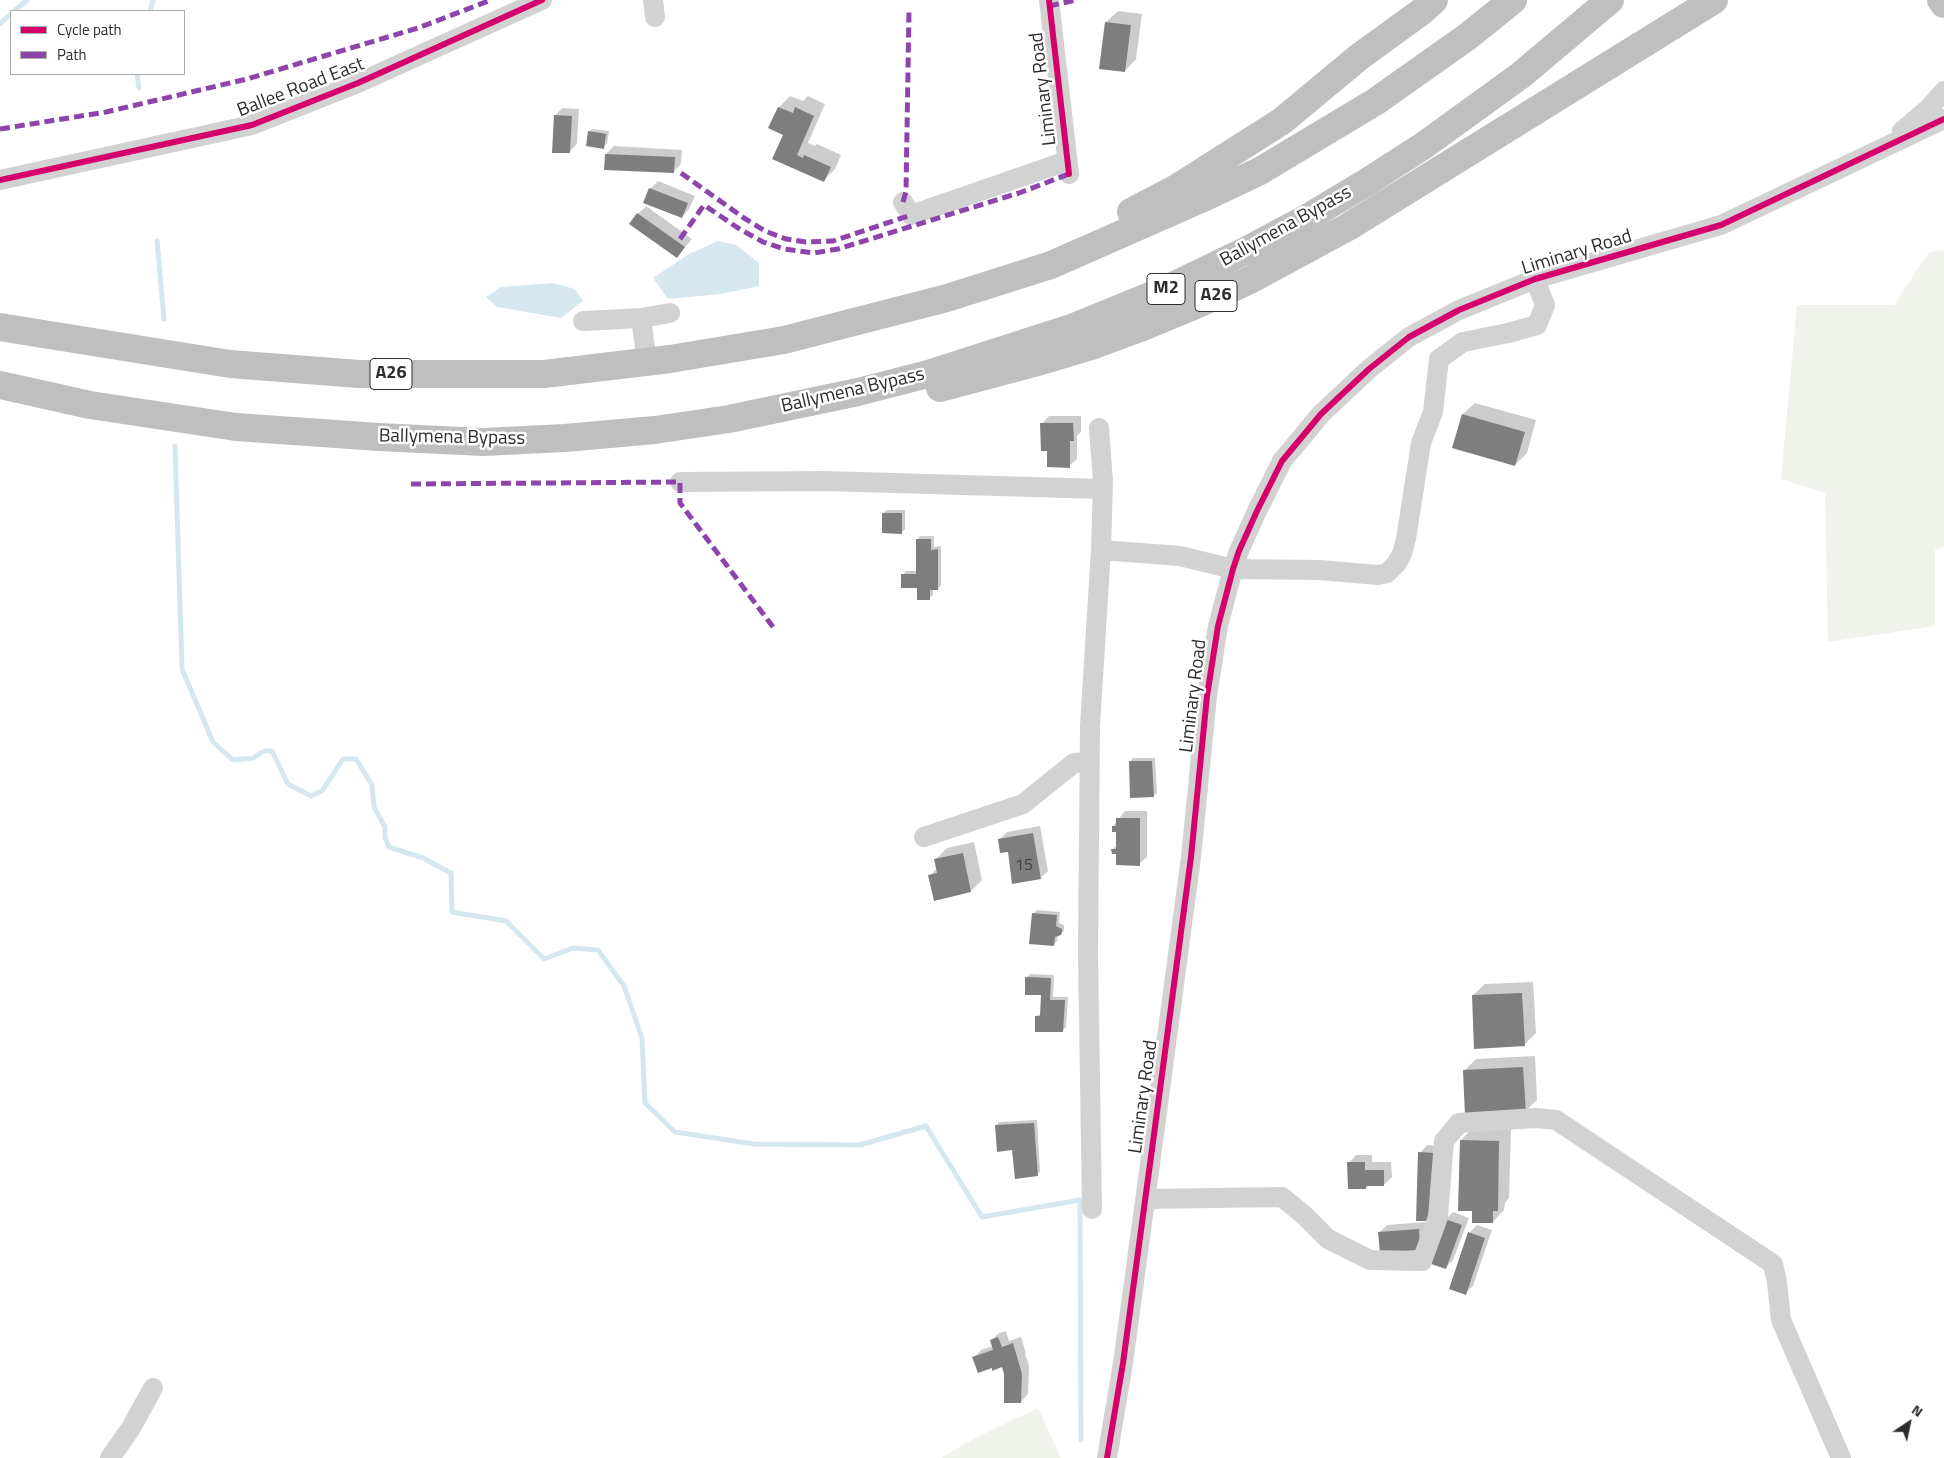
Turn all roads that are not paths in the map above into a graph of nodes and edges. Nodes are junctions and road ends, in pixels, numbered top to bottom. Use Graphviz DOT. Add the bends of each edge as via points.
graph roads {
  1 [pos="542,0"];
  2 [pos="1049,0"];
  3 [pos="1434,0"];
  4 [pos="1513,0"];
  5 [pos="1610,0"];
  6 [pos="1714,0"];
  7 [pos="1941,0"];
  8 [pos="1944,4"];
  9 [pos="1944,91"];
  10 [pos="1944,119"];
  11 [pos="1882,148"];
  12 [pos="0,180"];
  13 [pos="903,202"];
  14 [pos="1535,279"];
  15 [pos="670,313"];
  16 [pos="641,318"];
  17 [pos="583,320"];
  18 [pos="0,327"];
  19 [pos="784,340"];
  20 [pos="647,362"];
  21 [pos="0,385"];
  22 [pos="1099,428"];
  23 [pos="656,430"];
  24 [pos="680,482"];
  25 [pos="1102,489"];
  26 [pos="1101,550"];
  27 [pos="1233,569"];
  28 [pos="1090,762"];
  29 [pos="924,837"];
  30 [pos="1145,1199"];
  31 [pos="1092,1209"];
  32 [pos="153,1388"];
  33 [pos="110,1458"];
  34 [pos="1107,1458"];
  35 [pos="1841,1458"];
  1 -- 12 [label="street, Ballee Road East" via="358,83 252,125"];
  2 -- 13 [label="street, Liminary Road" via="1068,168 911,215"];
  3 -- 19 [label="highway, A26" via="1282,121 1174,189 1117,220 1048,256"];
  4 -- 19 [label="highway" via="1375,102 1260,171 1201,199 1051,265 948,298"];
  5 -- 23 [label="highway, Ballymena Bypass / M2" via="1521,75 1423,146 1284,230 1160,292 1074,328 928,374 729,419"];
  6 -- 23 [label="highway, A26" via="1348,227 1250,280 1145,326 1034,363 917,393 711,429"];
  7 -- 8 [label="highway"];
  9 -- 11 [label="street, Liminary Road"];
  10 -- 11 [label="street, Liminary Road"];
  11 -- 14 [label="street, Liminary Road" via="1721,225"];
  14 -- 27 [label="street, Liminary Road" via="1459,310 1409,337 1321,414 1282,461"];
  14 -- 27 [label="street" via="1545,305 1537,325 1463,342 1440,359 1432,412 1421,443 1406,539 1402,554 1387,573"];
  15 -- 16 [label="street"];
  16 -- 17 [label="street"];
  16 -- 20 [label="street"];
  18 -- 20 [label="highway, A26" via="230,364 359,374 544,374"];
  19 -- 20 [label="highway, A26"];
  21 -- 23 [label="highway, Ballymena Bypass / A26" via="90,405 236,427 369,437 483,442"];
  22 -- 25 [label="street"];
  24 -- 25 [label="street" via="824,481"];
  25 -- 26 [label="street"];
  26 -- 27 [label="street" via="1180,556"];
  26 -- 28 [label="street"];
  27 -- 30 [label="street, Liminary Road" via="1218,626 1207,696 1191,857"];
  28 -- 29 [label="street" via="1074,764 1023,804"];
  28 -- 31 [label="street" via="1088,952"];
  30 -- 34 [label="street, Liminary Road" via="1124,1362"];
  30 -- 35 [label="street" via="1282,1197 1328,1239 1370,1260 1422,1261 1438,1217 1444,1141 1459,1123 1536,1118 1556,1120 1772,1264 1781,1320"];
  32 -- 33 [label="street" via="132,1428"];
}
